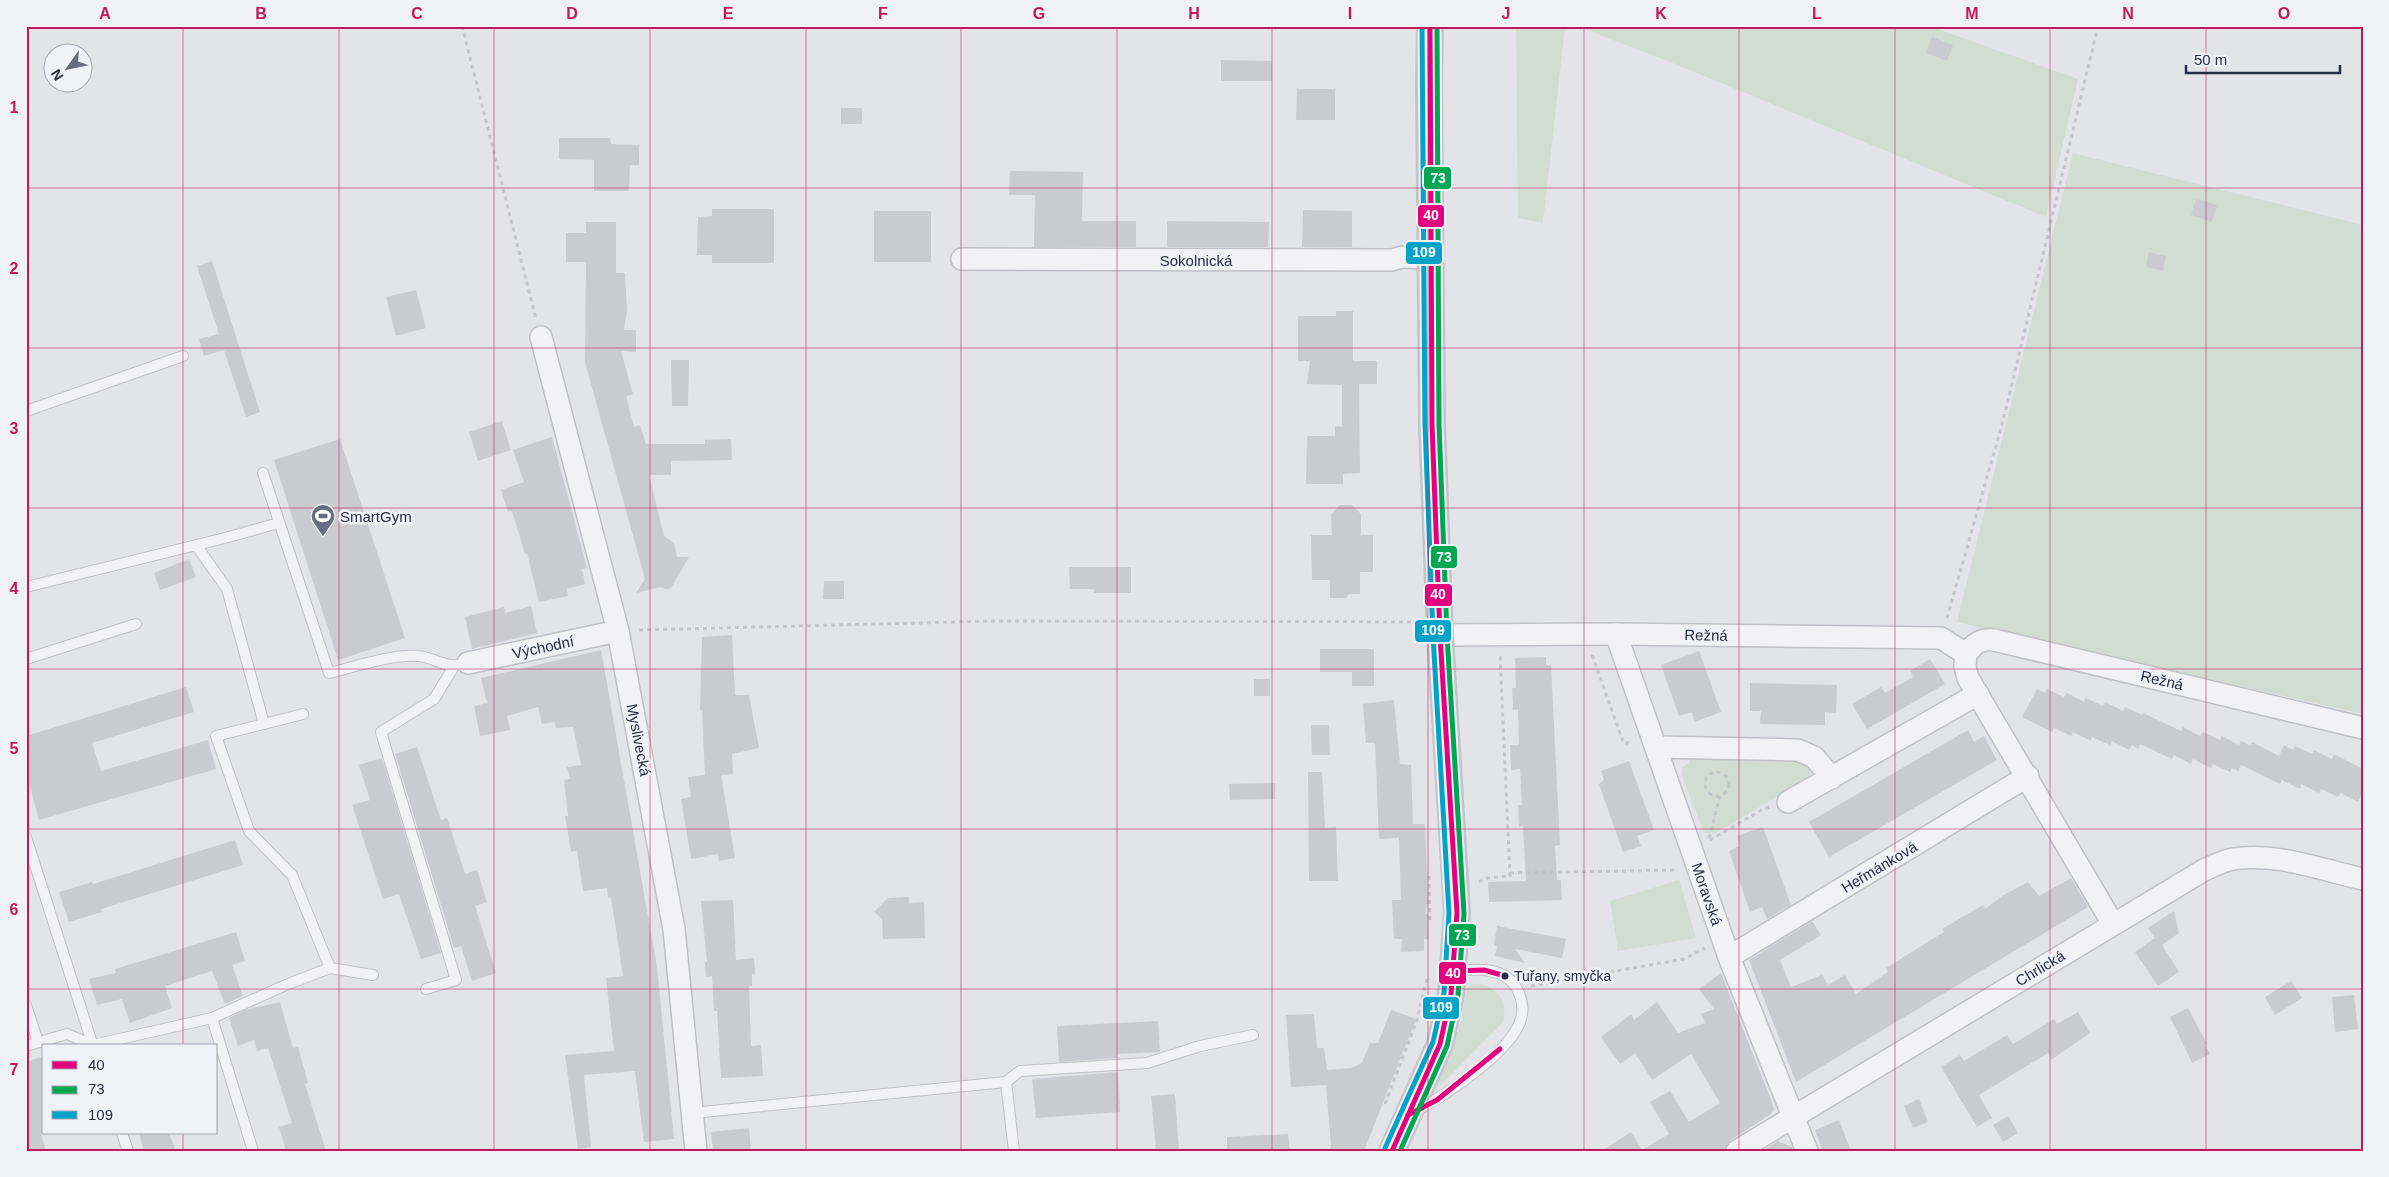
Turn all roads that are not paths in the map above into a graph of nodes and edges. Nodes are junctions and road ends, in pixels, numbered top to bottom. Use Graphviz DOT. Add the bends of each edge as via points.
graph roads {
  1 [pos="1430,26"];
  2 [pos="1430,258"];
  3 [pos="962,259"];
  4 [pos="541,337"];
  5 [pos="183,356"];
  6 [pos="26,411"];
  7 [pos="263,473"];
  8 [pos="279,523"];
  9 [pos="196,545"];
  10 [pos="26,587"];
  11 [pos="136,624"];
  12 [pos="1427,625"];
  13 [pos="618,631"];
  14 [pos="1616,634"];
  15 [pos="1966,654"];
  16 [pos="26,660"];
  17 [pos="462,664"];
  18 [pos="1978,694"];
  19 [pos="303,714"];
  20 [pos="264,724"];
  21 [pos="2363,728"];
  22 [pos="1647,743"];
  23 [pos="2028,776"];
  24 [pos="1832,778"];
  25 [pos="1788,802"];
  26 [pos="26,837"];
  27 [pos="29,856"];
  28 [pos="2363,879"];
  29 [pos="2114,924"];
  30 [pos="1729,957"];
  31 [pos="330,968"];
  32 [pos="1441,972"];
  33 [pos="373,975"];
  34 [pos="426,989"];
  35 [pos="26,1004"];
  36 [pos="212,1018"];
  37 [pos="1254,1035"];
  38 [pos="38,1042"];
  39 [pos="91,1044"];
  40 [pos="93,1044"];
  41 [pos="97,1044"];
  42 [pos="26,1046"];
  43 [pos="1006,1082"];
  44 [pos="692,1113"];
  45 [pos="1395,1113"];
  46 [pos="1794,1116"];
  47 [pos="122,1134"];
  48 [pos="128,1151"];
  49 [pos="253,1151"];
  50 [pos="696,1151"];
  51 [pos="1014,1151"];
  52 [pos="1392,1151"];
  53 [pos="1737,1151"];
  54 [pos="1807,1151"];
  1 -- 2 [label="main road"];
  2 -- 3 [label="street, Sokolnická"];
  2 -- 12 [label="main road"];
  4 -- 13 [label="street, Myslivecká"];
  5 -- 6 [label="lane"];
  7 -- 8 [label="lane"];
  8 -- 9 [label="lane"];
  8 -- 17 [label="lane" via="329,673 379,660 418,656 445,666"];
  9 -- 10 [label="lane"];
  9 -- 20 [label="lane" via="227,589"];
  11 -- 16 [label="lane"];
  12 -- 14 [label="street, Režná"];
  12 -- 32 [label="main road" via="1457,913"];
  13 -- 17 [label="street, Východní"];
  13 -- 44 [label="street, Myslivecká" via="674,930"];
  14 -- 15 [label="street, Režná" via="1941,638"];
  14 -- 22 [label="street, Moravská"];
  15 -- 18 [label="street" via="1965,667"];
  15 -- 21 [label="street, Režná" via="1979,642 1994,640"];
  17 -- 34 [label="lane" via="434,699 382,732 456,980"];
  18 -- 23 [label="street"];
  18 -- 24 [label="street"];
  19 -- 20 [label="lane"];
  20 -- 31 [label="lane" via="216,736 249,831 292,875"];
  22 -- 24 [label="street" via="1798,750 1814,757"];
  22 -- 30 [label="street, Moravská"];
  23 -- 29 [label="street"];
  23 -- 30 [label="street, Heřmánková"];
  24 -- 25 [label="street"];
  26 -- 27 [label="lane"];
  27 -- 40 [label="lane"];
  28 -- 29 [label="street, Chrlická" via="2280,860 2232,859 2187,878"];
  29 -- 46 [label="street, Chrlická"];
  30 -- 46 [label="street, Moravská"];
  31 -- 33 [label="lane"];
  31 -- 36 [label="lane"];
  32 -- 45 [label="main road" via="1447,1018 1440,1044"];
  32 -- 45 [label="lane" via="1484,970 1500,973 1510,979 1520,994 1522,1016 1512,1037 1461,1083 1437,1100"];
  35 -- 38 [label="lane"];
  36 -- 41 [label="lane"];
  36 -- 49 [label="lane"];
  37 -- 43 [label="lane" via="1200,1046 1146,1063 1020,1071"];
  38 -- 39 [label="lane" via="67,1034"];
  38 -- 42 [label="lane"];
  43 -- 44 [label="lane"];
  43 -- 51 [label="lane"];
  44 -- 50 [label="street, Myslivecká"];
  45 -- 52 [label="main road"];
  46 -- 53 [label="street, Chrlická"];
  46 -- 54 [label="street, Moravská"];
  47 -- 48 [label="lane"];
}
